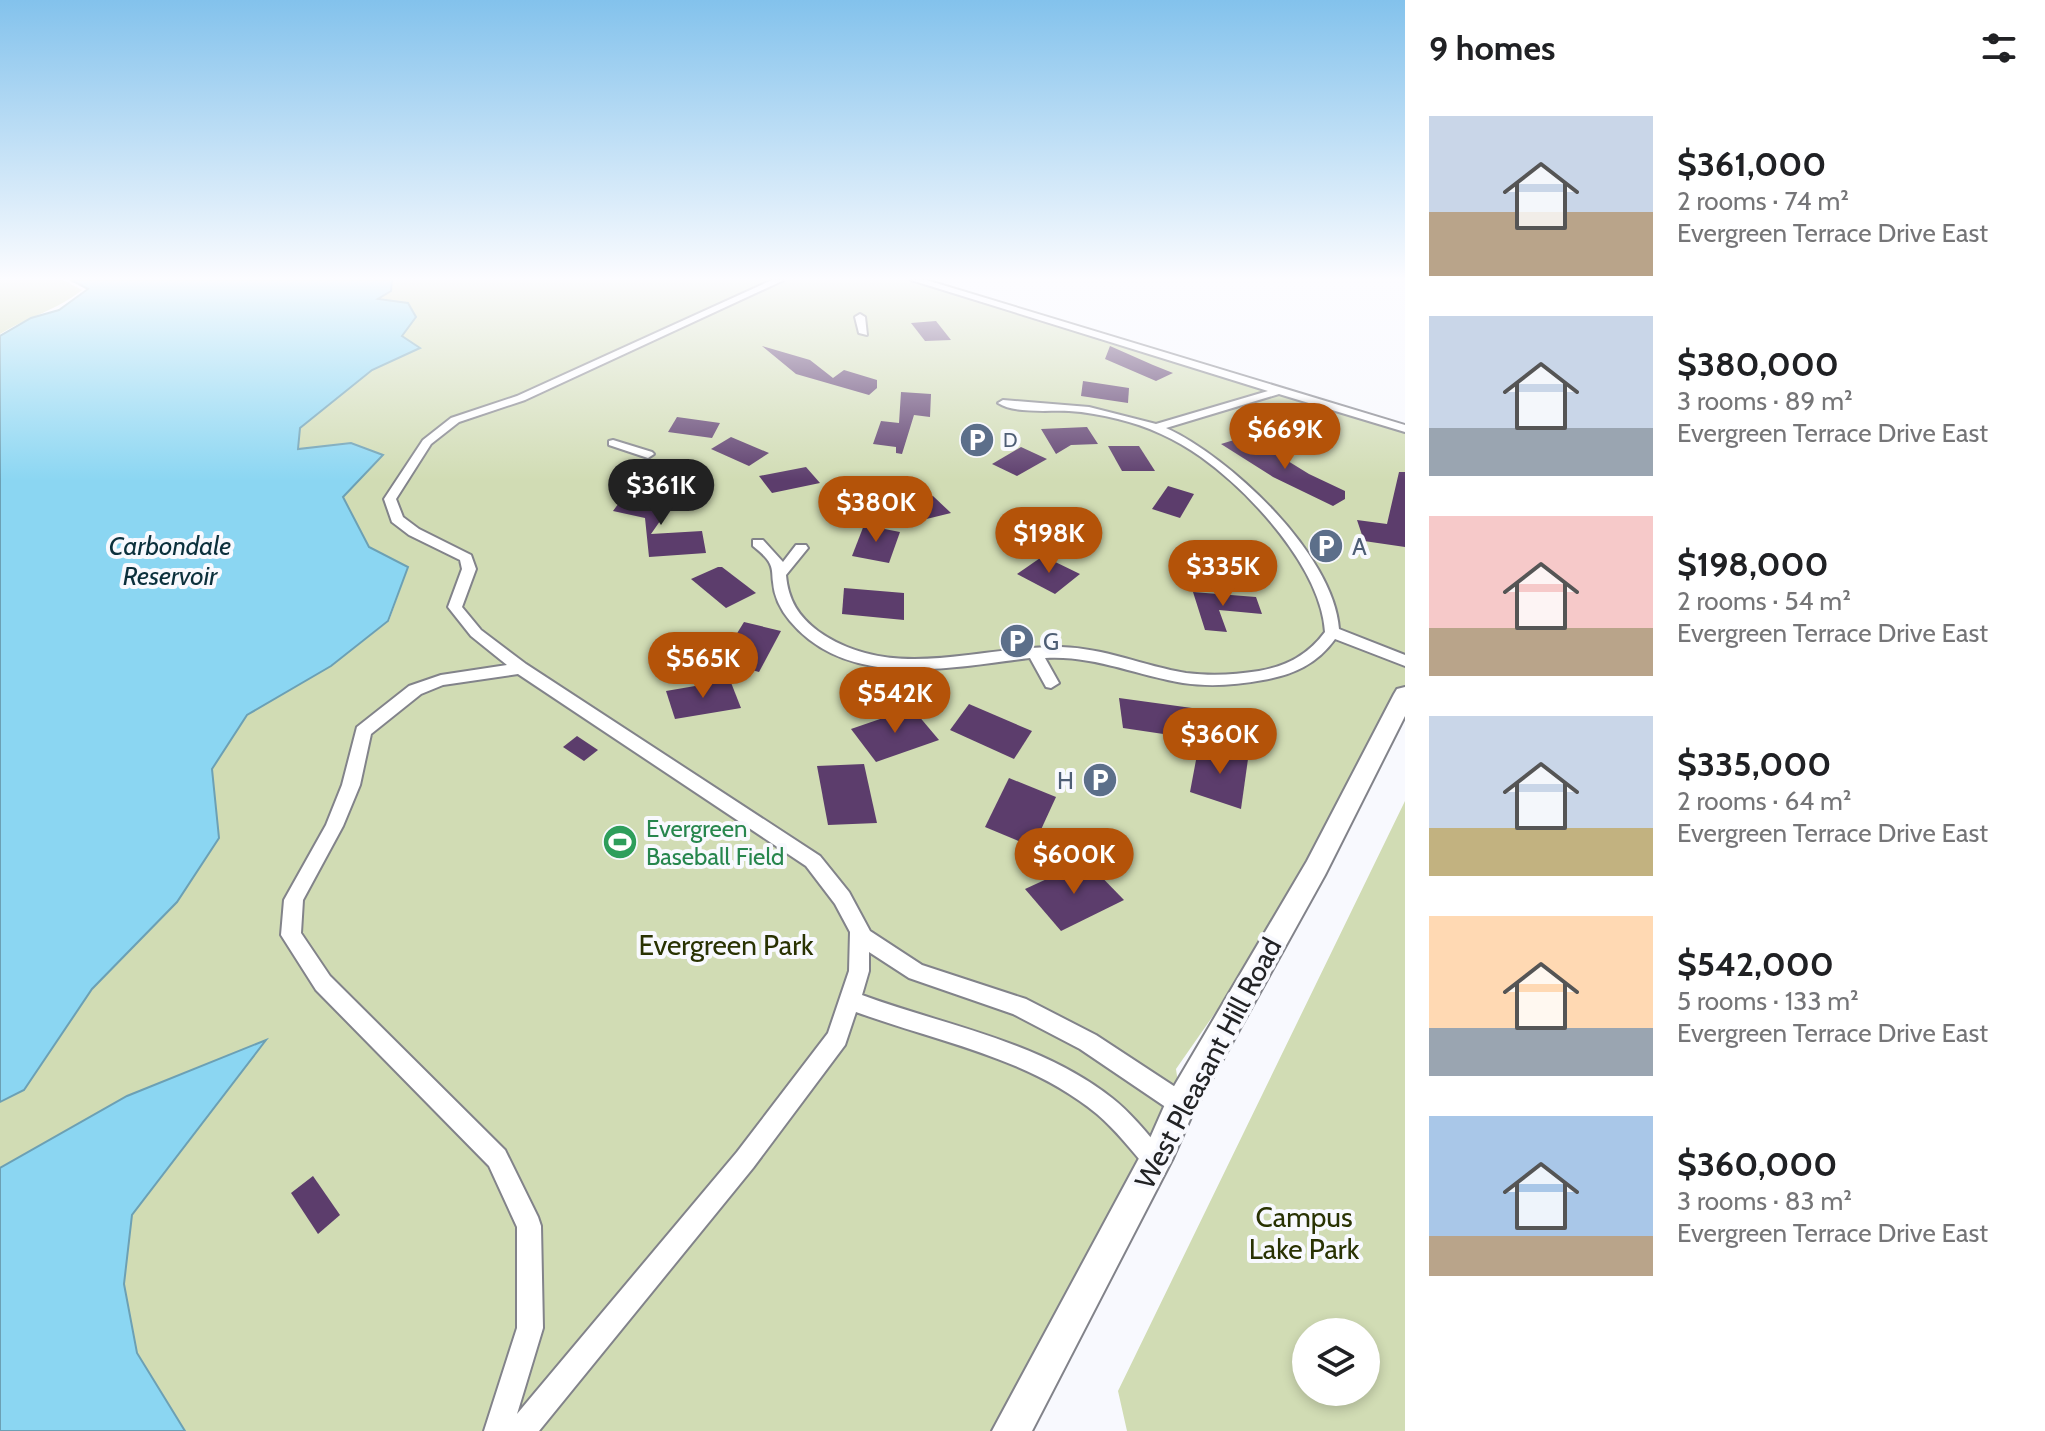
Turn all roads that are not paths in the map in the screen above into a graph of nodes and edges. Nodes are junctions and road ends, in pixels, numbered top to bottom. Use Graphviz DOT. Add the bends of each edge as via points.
graph roads {
  1 [pos="633,347"];
  2 [pos="1133,347"];
  3 [pos="1278,391"];
  4 [pos="1003,403"];
  5 [pos="1025,406"];
  6 [pos="1010,416"];
  7 [pos="1157,427"];
  8 [pos="1405,429"];
  9 [pos="613,443"];
  10 [pos="648,454"];
  11 [pos="758,543"];
  12 [pos="801,548"];
  13 [pos="780,574"];
  14 [pos="1332,632"];
  15 [pos="1034,652"];
  16 [pos="1405,661"];
  17 [pos="521,668"];
  18 [pos="1051,683"];
  19 [pos="1405,694"];
  20 [pos="860,935"];
  21 [pos="850,1000"];
  22 [pos="1181,1104"];
  23 [pos="1155,1160"];
  24 [pos="498,1431"];
  25 [pos="521,1431"];
  26 [pos="1011,1431"];
  1 -- 17 [label="street" via="521,398 455,420 427,442 390,499 397,519 466,558 469,569 455,607 476,633"];
  2 -- 3 [label="street"];
  3 -- 7 [label="street"];
  3 -- 8 [label="street"];
  4 -- 5 [label="street"];
  5 -- 6 [label="street"];
  5 -- 7 [label="street" via="1087,410"];
  7 -- 14 [label="street" via="1198,447 1271,515 1318,583"];
  9 -- 10 [label="street"];
  11 -- 13 [label="street" via="778,561"];
  12 -- 13 [label="street"];
  13 -- 15 [label="street" via="784,601 796,618 822,641 860,657 916,667"];
  14 -- 15 [label="street" via="1318,651 1295,667 1229,681 1186,677 1100,656"];
  14 -- 16 [label="street"];
  15 -- 18 [label="street"];
  17 -- 20 [label="street" via="813,861 842,898"];
  17 -- 24 [label="street" via="441,680 415,690 363,731 356,774 294,900 291,935 323,983 497,1158 529,1226 530,1328"];
  19 -- 22 [label="street, West Pleasant Hill Road" via="1316,868"];
  20 -- 21 [label="street" via="859,971"];
  20 -- 22 [label="street" via="916,972 1019,1006 1088,1042"];
  21 -- 23 [label="street" via="995,1047 1048,1070 1104,1106"];
  21 -- 25 [label="street" via="837,1038 745,1160"];
  22 -- 23 [label="street, West Pleasant Hill Road"];
  23 -- 26 [label="street, West Pleasant Hill Road"];
}
